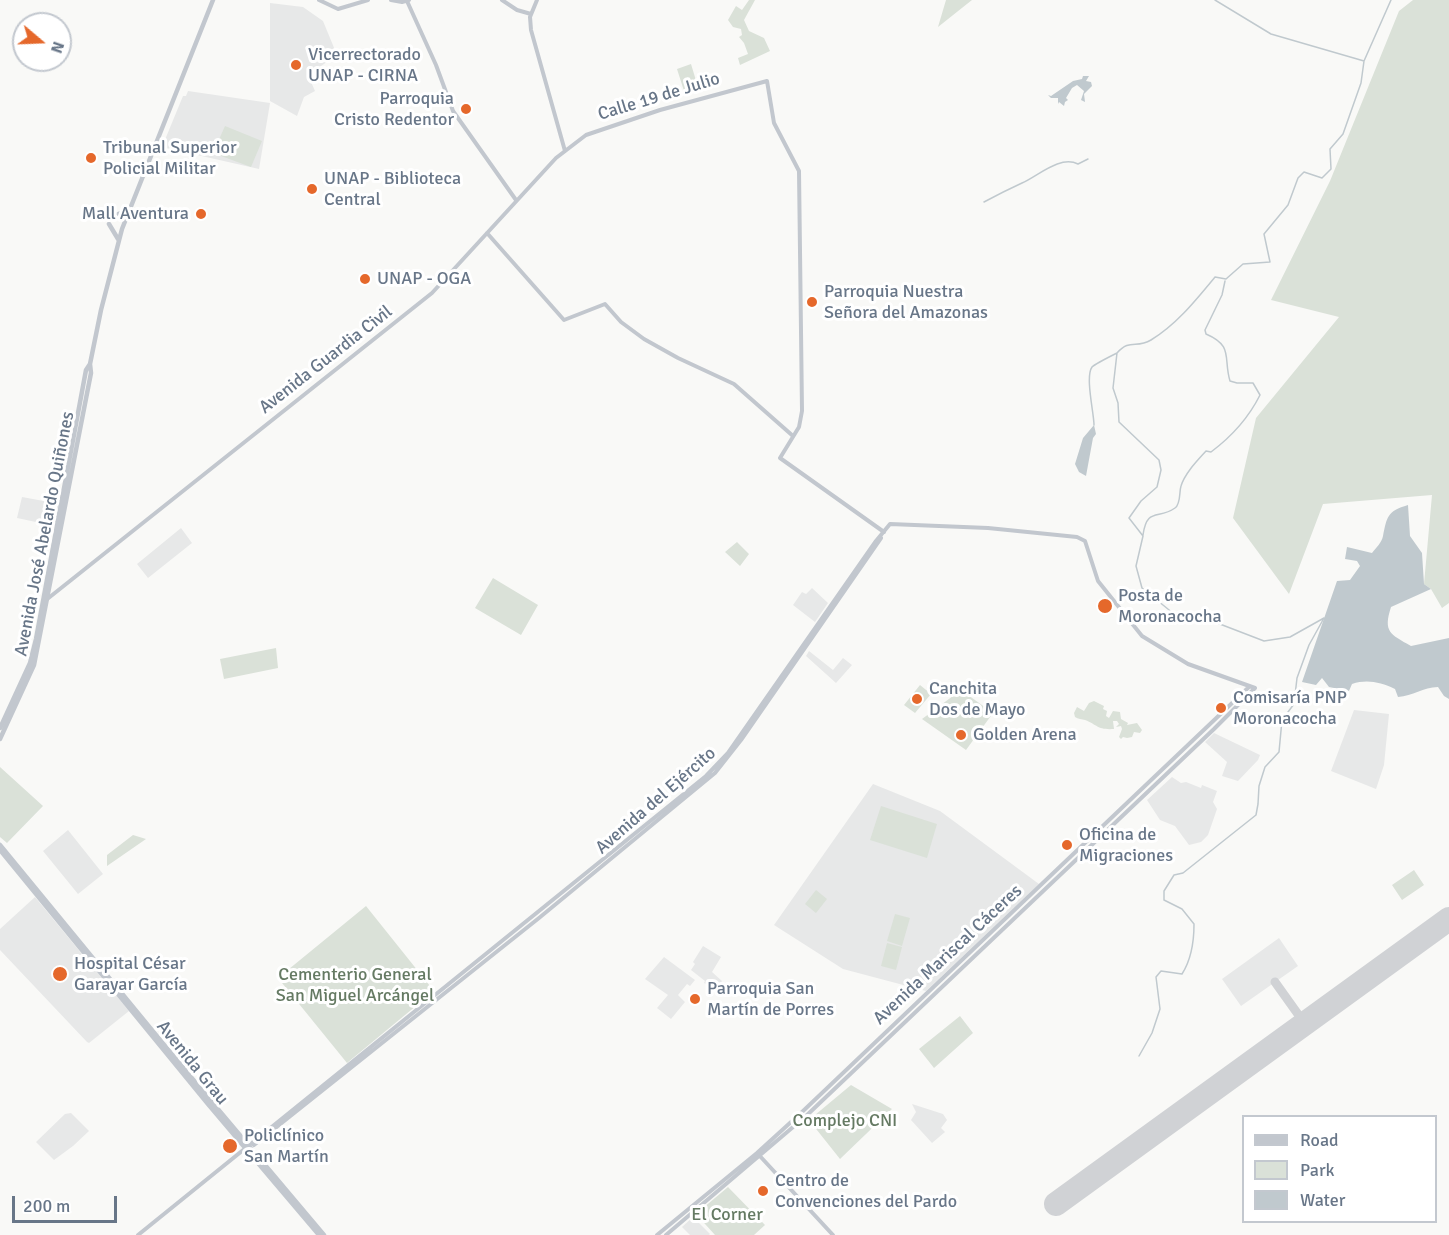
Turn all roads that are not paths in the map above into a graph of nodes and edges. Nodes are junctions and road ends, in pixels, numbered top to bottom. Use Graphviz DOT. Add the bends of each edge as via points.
graph roads {
  1 [pos="213,0"];
  2 [pos="319,0"];
  3 [pos="368,0"];
  4 [pos="391,0"];
  5 [pos="502,0"];
  6 [pos="537,0"];
  7 [pos="408,1"];
  8 [pos="531,14"];
  9 [pos="565,151"];
  10 [pos="516,200"];
  11 [pos="128,210"];
  12 [pos="111,217"];
  13 [pos="109,224"];
  14 [pos="487,233"];
  15 [pos="118,239"];
  16 [pos="793,436"];
  17 [pos="884,532"];
  18 [pos="45,600"];
  19 [pos="0,727"];
  20 [pos="0,739"];
  21 [pos="0,844"];
  22 [pos="0,850"];
  23 [pos="248,1148"];
  24 [pos="758,1154"];
  25 [pos="138,1235"];
  26 [pos="319,1235"];
  27 [pos="324,1235"];
  28 [pos="657,1235"];
  29 [pos="666,1235"];
  30 [pos="833,1235"];
  1 -- 11 [label="main road, Avenida José Abelardo Quiñones"];
  2 -- 3 [label="main road" via="338,9"];
  4 -- 7 [label="main road"];
  5 -- 8 [label="main road"];
  6 -- 8 [label="main road"];
  7 -- 10 [label="main road" via="453,111"];
  8 -- 9 [label="main road" via="532,37"];
  9 -- 10 [label="main road, Avenida Guardia Civil"];
  9 -- 16 [label="main road, Calle 19 de Julio" via="593,131 767,81 774,123 799,171 802,411"];
  10 -- 14 [label="main road, Avenida Guardia Civil"];
  11 -- 12 [label="main road"];
  11 -- 15 [label="main road, Avenida José Abelardo Quiñones"];
  13 -- 15 [label="main road"];
  14 -- 16 [label="main road" via="564,320 605,304 644,339 734,384"];
  14 -- 18 [label="main road, Avenida Guardia Civil" via="432,293"];
  15 -- 18 [label="main road, Avenida José Abelardo Quiñones"];
  16 -- 17 [label="main road" via="780,458"];
  17 -- 23 [label="main road, Avenida del Ejército" via="715,773"];
  17 -- 24 [label="main road, Avenida Mariscal Cáceres" via="890,524 988,528 1081,538 1087,544 1098,582 1142,636 1188,664 1253,687 1214,729 806,1116"];
  18 -- 19 [label="main road, Avenida José Abelardo Quiñones" via="30,663"];
  18 -- 20 [label="main road, Avenida José Abelardo Quiñones" via="34,665"];
  21 -- 23 [label="main road, Avenida Grau"];
  22 -- 23 [label="main road, Avenida Grau"];
  23 -- 25 [label="main road, Avenida del Ejército"];
  23 -- 26 [label="main road, Avenida Grau"];
  23 -- 27 [label="main road, Avenida Grau"];
  24 -- 28 [label="main road, Avenida Mariscal Cáceres"];
  24 -- 29 [label="main road, Avenida Mariscal Cáceres"];
  24 -- 30 [label="main road"];
}
